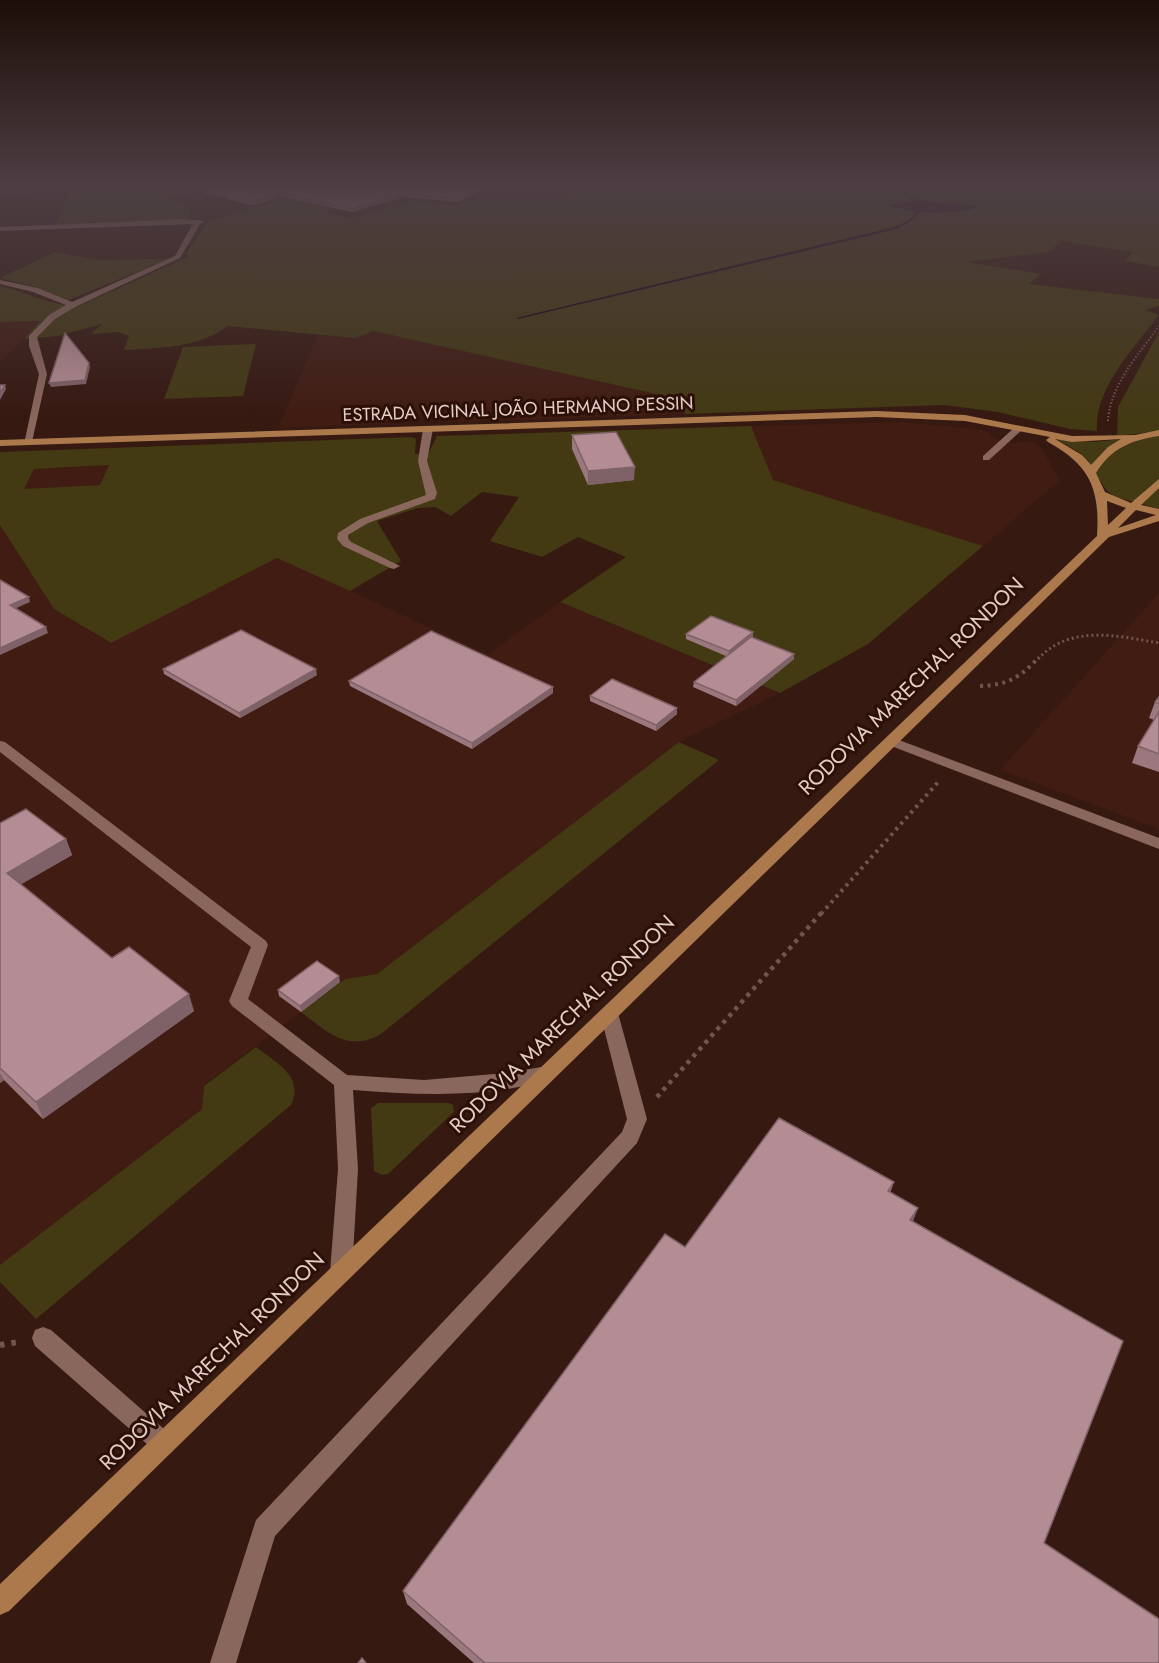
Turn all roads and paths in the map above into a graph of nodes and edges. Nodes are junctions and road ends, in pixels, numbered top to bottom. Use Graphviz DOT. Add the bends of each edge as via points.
graph roads {
  1 [pos="163,264"];
  2 [pos="0,282"];
  3 [pos="72,305"];
  4 [pos="1159,326"];
  5 [pos="428,429"];
  6 [pos="1018,429"];
  7 [pos="1035,433"];
  8 [pos="1159,433"];
  9 [pos="1131,436"];
  10 [pos="1114,438"];
  11 [pos="0,442"];
  12 [pos="27,442"];
  13 [pos="986,458"];
  14 [pos="1091,473"];
  15 [pos="1159,482"];
  16 [pos="1102,494"];
  17 [pos="1132,508"];
  18 [pos="1159,515"];
  19 [pos="1102,537"];
  20 [pos="394,566"];
  21 [pos="1159,643"];
  22 [pos="949,685"];
  23 [pos="891,741"];
  24 [pos="0,745"];
  25 [pos="952,766"];
  26 [pos="1159,844"];
  27 [pos="609,1013"];
  28 [pos="547,1073"];
  29 [pos="343,1082"];
  30 [pos="637,1119"];
  31 [pos="341,1272"];
  32 [pos="43,1338"];
  33 [pos="164,1444"];
  34 [pos="0,1602"];
  35 [pos="223,1663"];
  1 -- 3 [label="street"];
  2 -- 3 [label="street" via="35,290"];
  3 -- 12 [label="street" via="52,317 33,336 43,374"];
  4 -- 10 [label="path" via="1117,389 1106,413"];
  5 -- 6 [label="main road, ESTRADA VICINAL JOÃO HERMANO PESSIN" via="877,414 953,417"];
  5 -- 12 [label="main road, ESTRADA VICINAL JOÃO HERMANO PESSIN"];
  5 -- 20 [label="street" via="421,454 431,497 343,532 342,539 347,544"];
  6 -- 7 [label="main road, ESTRADA VICINAL JOÃO HERMANO PESSIN"];
  6 -- 13 [label="street"];
  7 -- 10 [label="main road, ESTRADA VICINAL JOÃO HERMANO PESSIN" via="1084,440"];
  7 -- 14 [label="main road, ESTRADA VICINAL JOÃO HERMANO PESSIN" via="1074,453"];
  8 -- 9 [label="main road, ESTRADA VICINAL JOÃO HERMANO PESSIN"];
  9 -- 10 [label="main road, ESTRADA VICINAL JOÃO HERMANO PESSIN"];
  9 -- 14 [label="main road"];
  11 -- 12 [label="main road, ESTRADA VICINAL JOÃO HERMANO PESSIN"];
  14 -- 16 [label="main road, ESTRADA VICINAL JOÃO HERMANO PESSIN"];
  15 -- 17 [label="main road, RODOVIA MARECHAL RONDON"];
  16 -- 17 [label="main road"];
  16 -- 19 [label="main road"];
  17 -- 18 [label="main road"];
  17 -- 19 [label="main road, RODOVIA MARECHAL RONDON"];
  18 -- 19 [label="main road"];
  19 -- 22 [label="main road, RODOVIA MARECHAL RONDON"];
  21 -- 22 [label="path" via="1119,637 1077,637 1055,645 1009,685"];
  22 -- 23 [label="main road, RODOVIA MARECHAL RONDON"];
  23 -- 25 [label="street"];
  23 -- 27 [label="main road, RODOVIA MARECHAL RONDON"];
  24 -- 29 [label="street" via="260,945 238,1001"];
  25 -- 26 [label="street"];
  25 -- 30 [label="path"];
  27 -- 28 [label="main road, RODOVIA MARECHAL RONDON"];
  27 -- 30 [label="street"];
  28 -- 29 [label="street" via="507,1081 424,1088"];
  28 -- 31 [label="main road, RODOVIA MARECHAL RONDON"];
  29 -- 31 [label="street" via="348,1169"];
  30 -- 35 [label="street" via="630,1137 265,1529"];
  31 -- 33 [label="main road, RODOVIA MARECHAL RONDON"];
  32 -- 33 [label="street"];
  33 -- 34 [label="main road, RODOVIA MARECHAL RONDON"];
}
